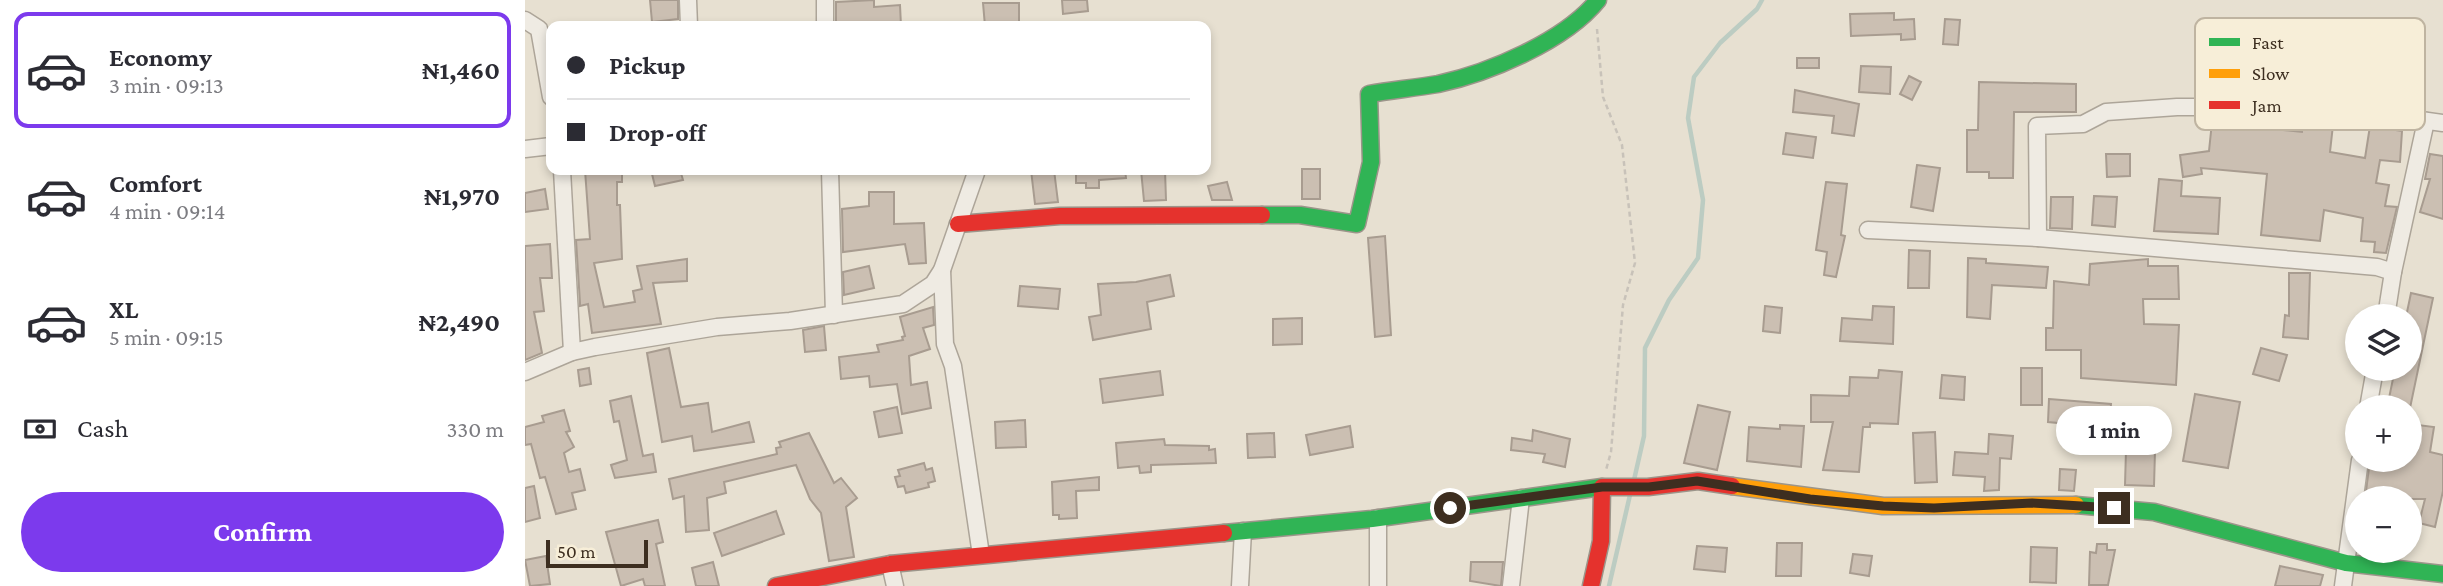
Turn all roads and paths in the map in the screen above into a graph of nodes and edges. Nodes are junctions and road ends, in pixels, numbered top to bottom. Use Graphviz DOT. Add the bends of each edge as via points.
graph roads {
  1 [pos="688,0"];
  2 [pos="825,0"];
  3 [pos="1597,2"];
  4 [pos="525,20"];
  5 [pos="689,21"];
  6 [pos="825,21"];
  7 [pos="546,69"];
  8 [pos="2195,107"];
  9 [pos="2426,121"];
  10 [pos="2443,122"];
  11 [pos="2425,126"];
  12 [pos="2424,130"];
  13 [pos="546,147"];
  14 [pos="525,149"];
  15 [pos="562,175"];
  16 [pos="830,175"];
  17 [pos="975,175"];
  18 [pos="958,224"];
  19 [pos="1868,230"];
  20 [pos="2038,238"];
  21 [pos="942,270"];
  22 [pos="2393,272"];
  23 [pos="2388,304"];
  24 [pos="834,314"];
  25 [pos="572,352"];
  26 [pos="525,373"];
  27 [pos="1602,487"];
  28 [pos="1521,498"];
  29 [pos="1378,518"];
  30 [pos="1243,531"];
  31 [pos="981,555"];
  32 [pos="2345,563"];
  33 [pos="2346,563"];
  34 [pos="890,564"];
  35 [pos="2436,578"];
  36 [pos="776,586"];
  37 [pos="895,586"];
  38 [pos="1240,586"];
  39 [pos="1378,586"];
  40 [pos="1511,586"];
  41 [pos="1591,586"];
  42 [pos="2343,586"];
  1 -- 5 [label="street"];
  2 -- 6 [label="street"];
  3 -- 18 [label="street" via="1560,34 1489,67 1448,81 1369,94 1371,162 1357,224 1300,215 1060,216"];
  3 -- 27 [label="path" via="1603,97 1622,145 1635,262 1623,305 1611,452"];
  4 -- 7 [label="street" via="539,29"];
  8 -- 20 [label="street" via="2106,112 2083,124 2037,126"];
  9 -- 10 [label="street"];
  9 -- 11 [label="street"];
  12 -- 22 [label="street"];
  13 -- 14 [label="street"];
  15 -- 25 [label="street"];
  16 -- 24 [label="street"];
  17 -- 18 [label="street"];
  18 -- 21 [label="street"];
  19 -- 20 [label="street"];
  20 -- 22 [label="street"];
  21 -- 24 [label="street" via="933,284 903,304"];
  21 -- 31 [label="street" via="945,344 953,366"];
  22 -- 23 [label="street"];
  24 -- 25 [label="street" via="717,327"];
  25 -- 26 [label="street"];
  27 -- 28 [label="street"];
  27 -- 32 [label="street" via="1697,481 1883,506 2032,503 2154,512"];
  27 -- 41 [label="street" via="1601,541"];
  28 -- 29 [label="street"];
  28 -- 40 [label="street"];
  29 -- 30 [label="street"];
  29 -- 39 [label="street"];
  30 -- 31 [label="street"];
  30 -- 38 [label="street"];
  31 -- 34 [label="street"];
  33 -- 35 [label="street"];
  33 -- 42 [label="street"];
  34 -- 36 [label="street"];
  34 -- 37 [label="street"];
}
